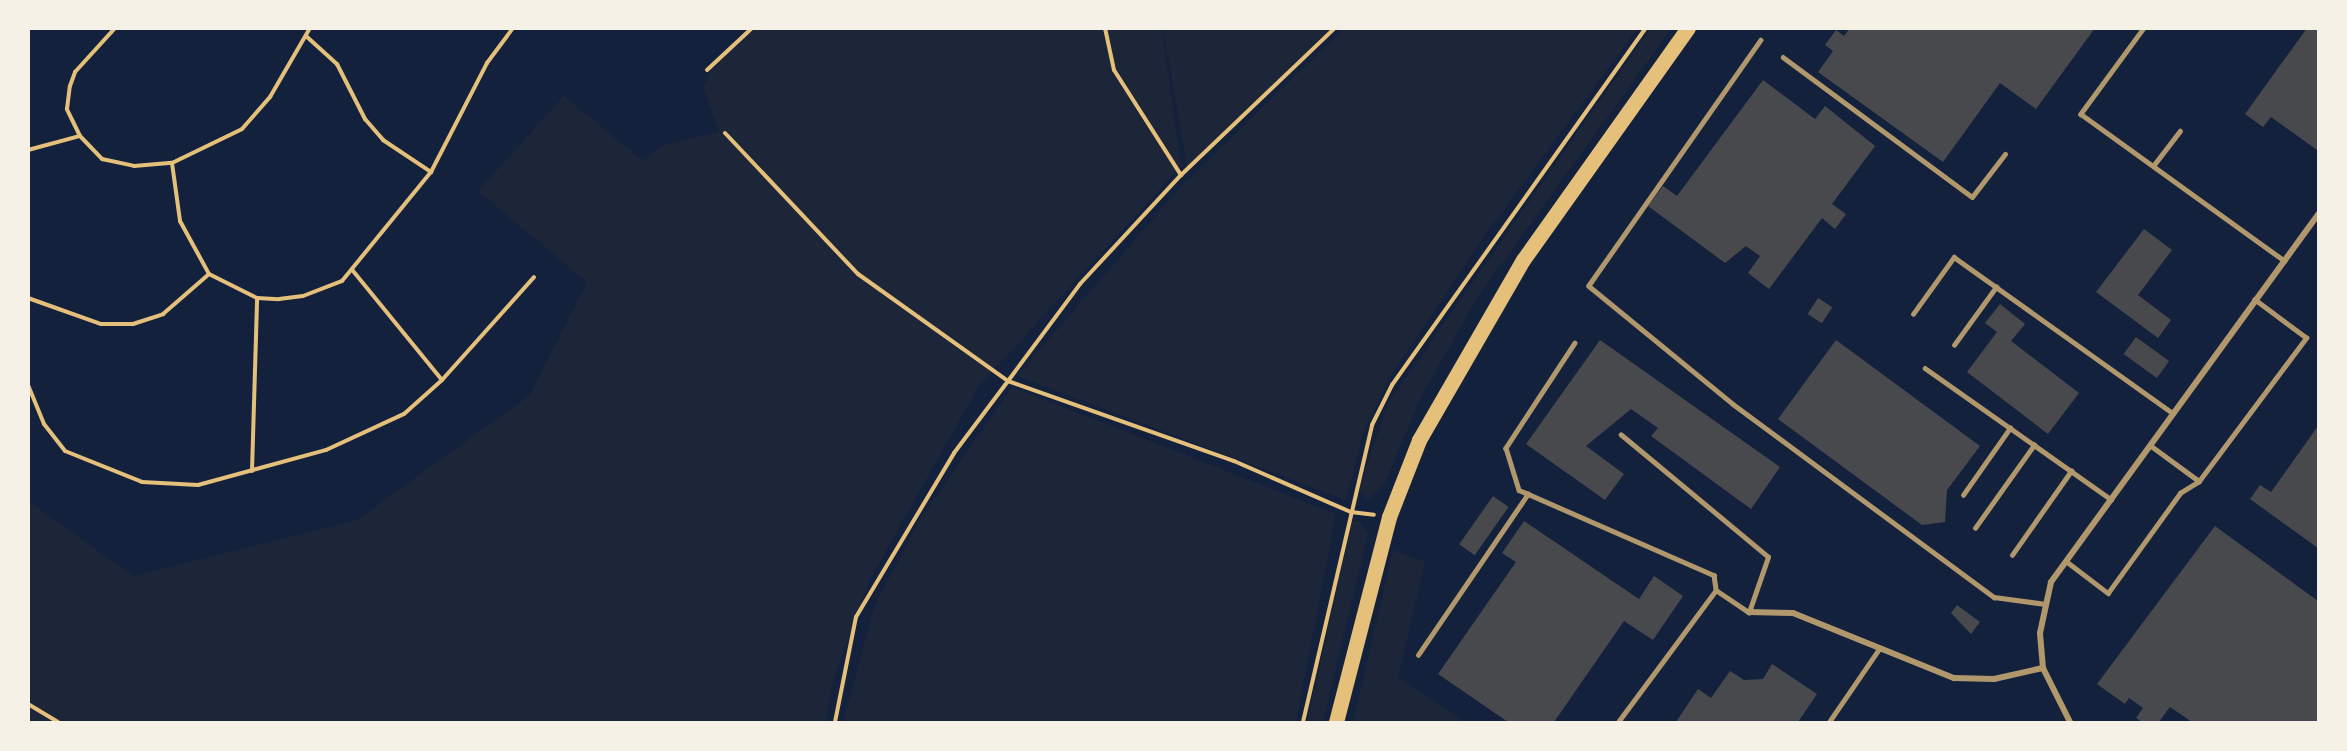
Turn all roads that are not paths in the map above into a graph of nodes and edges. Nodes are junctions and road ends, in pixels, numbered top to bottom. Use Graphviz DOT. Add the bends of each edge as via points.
graph roads {
  1 [pos="1688,28"];
  2 [pos="2144,28"];
  3 [pos="1761,40"];
  4 [pos="1783,57"];
  5 [pos="2180,130"];
  6 [pos="2005,154"];
  7 [pos="2153,166"];
  8 [pos="2319,214"];
  9 [pos="2285,261"];
  10 [pos="1996,286"];
  11 [pos="2255,300"];
  12 [pos="1913,314"];
  13 [pos="1575,343"];
  14 [pos="1954,345"];
  15 [pos="1926,368"];
  16 [pos="2173,413"];
  17 [pos="2010,428"];
  18 [pos="1621,435"];
  19 [pos="2034,445"];
  20 [pos="2150,445"];
  21 [pos="2071,471"];
  22 [pos="2199,481"];
  23 [pos="1528,494"];
  24 [pos="1963,495"];
  25 [pos="2111,499"];
  26 [pos="1975,528"];
  27 [pos="2012,555"];
  28 [pos="2066,561"];
  29 [pos="1716,590"];
  30 [pos="2046,604"];
  31 [pos="1749,612"];
  32 [pos="1879,649"];
  33 [pos="1418,655"];
  34 [pos="2043,668"];
  35 [pos="1336,723"];
  36 [pos="1618,723"];
  37 [pos="1829,723"];
  38 [pos="2070,723"];
  1 -- 35 [label="main road" via="1523,260 1419,440 1389,517"];
  2 -- 7 [label="lane" via="2081,114"];
  3 -- 30 [label="lane" via="1589,286 1733,404 1994,597"];
  4 -- 6 [label="lane" via="1972,198"];
  5 -- 7 [label="lane"];
  7 -- 9 [label="lane"];
  8 -- 9 [label="street"];
  9 -- 11 [label="street"];
  10 -- 12 [label="lane" via="1954,257"];
  10 -- 14 [label="lane"];
  10 -- 16 [label="lane"];
  11 -- 16 [label="street"];
  11 -- 22 [label="lane" via="2306,338"];
  13 -- 23 [label="lane" via="1506,448 1519,490"];
  15 -- 17 [label="lane"];
  16 -- 20 [label="street"];
  17 -- 19 [label="lane"];
  17 -- 24 [label="lane"];
  18 -- 31 [label="lane" via="1768,557"];
  19 -- 21 [label="lane"];
  19 -- 26 [label="lane"];
  20 -- 22 [label="lane"];
  20 -- 25 [label="street"];
  21 -- 25 [label="lane"];
  21 -- 27 [label="lane"];
  22 -- 28 [label="lane" via="2180,493 2108,593"];
  23 -- 29 [label="lane" via="1714,576"];
  23 -- 33 [label="lane"];
  25 -- 28 [label="street"];
  28 -- 30 [label="street" via="2050,582"];
  29 -- 31 [label="lane"];
  29 -- 36 [label="lane"];
  30 -- 34 [label="street" via="2040,633"];
  31 -- 32 [label="street" via="1792,613"];
  32 -- 34 [label="street" via="1954,678 1994,679"];
  32 -- 37 [label="lane"];
  34 -- 38 [label="street"];
}
